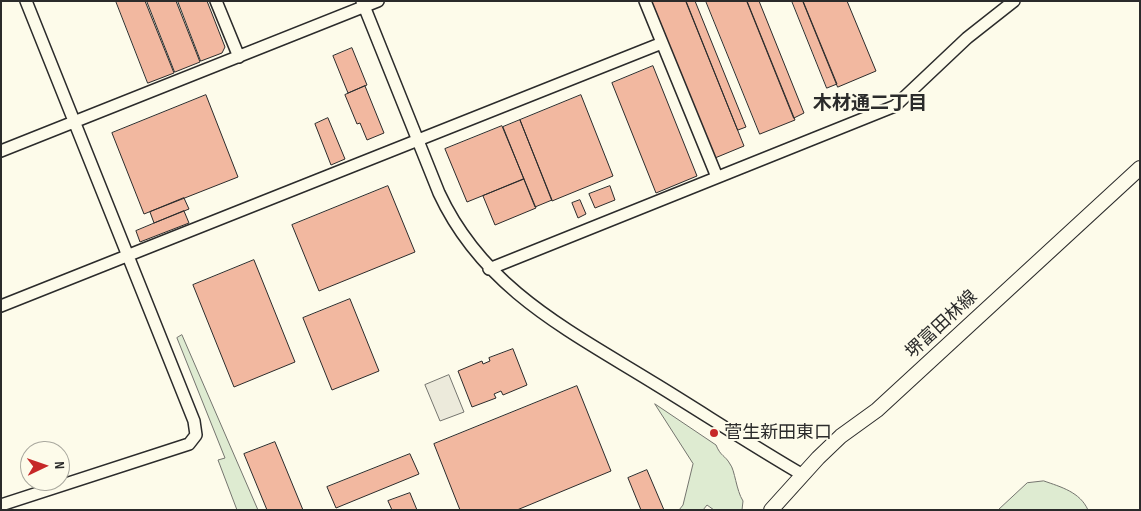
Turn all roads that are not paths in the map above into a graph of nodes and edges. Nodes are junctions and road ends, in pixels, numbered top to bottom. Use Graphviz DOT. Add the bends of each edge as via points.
graph roads {
  1 [pos="26,1"];
  2 [pos="216,1"];
  3 [pos="378,1"];
  4 [pos="645,1"];
  5 [pos="1014,1"];
  6 [pos="363,4"];
  7 [pos="662,43"];
  8 [pos="239,57"];
  9 [pos="74,122"];
  10 [pos="418,141"];
  11 [pos="1,151"];
  12 [pos="1140,168"];
  13 [pos="717,177"];
  14 [pos="128,256"];
  15 [pos="489,269"];
  16 [pos="1,306"];
  17 [pos="802,475"];
  18 [pos="1,505"];
  19 [pos="771,510"];
  1 -- 9 [label="street"];
  2 -- 8 [label="street"];
  3 -- 6 [label="street"];
  4 -- 7 [label="street"];
  5 -- 13 [label="street" via="967,38 895,106"];
  6 -- 8 [label="street"];
  6 -- 10 [label="street"];
  7 -- 10 [label="street"];
  7 -- 13 [label="street"];
  8 -- 9 [label="street"];
  9 -- 11 [label="street"];
  9 -- 14 [label="street"];
  10 -- 14 [label="street"];
  10 -- 15 [label="street" via="453,222"];
  12 -- 17 [label="main road, 堺富田林線"];
  13 -- 15 [label="street"];
  14 -- 16 [label="street"];
  14 -- 18 [label="street" via="194,421 194,440"];
  15 -- 17 [label="street" via="546,315"];
  17 -- 19 [label="main road, 堺富田林線"];
}
